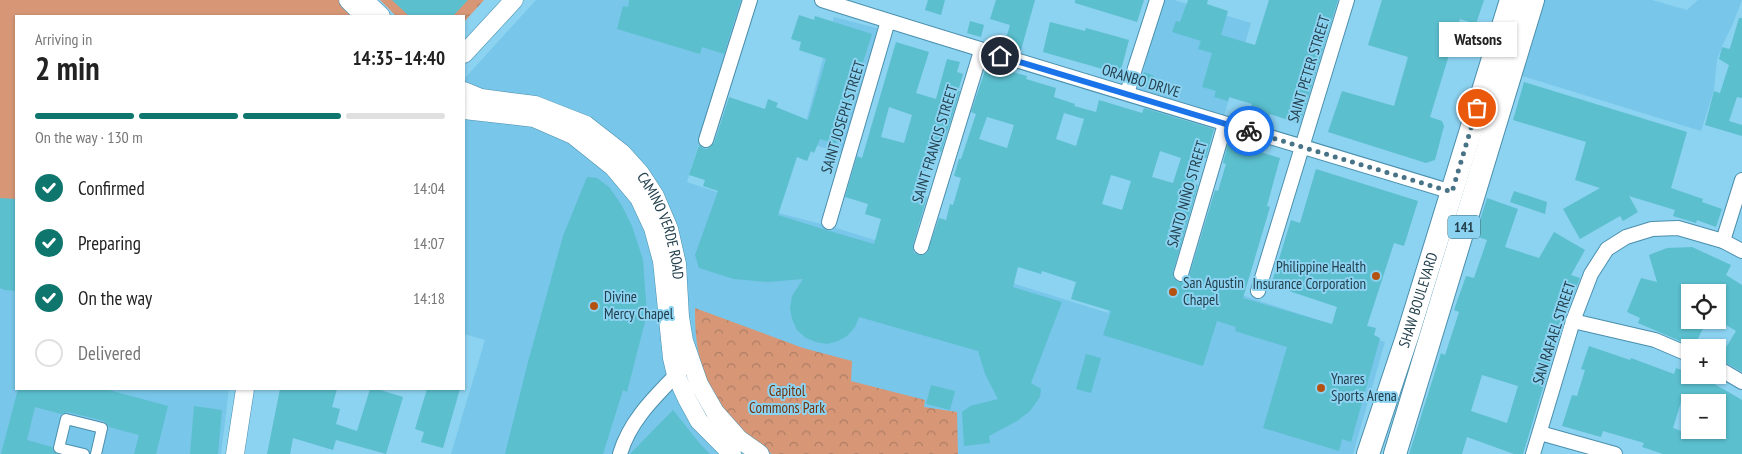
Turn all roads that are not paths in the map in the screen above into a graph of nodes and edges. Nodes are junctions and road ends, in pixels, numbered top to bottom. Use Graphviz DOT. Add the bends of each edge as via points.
graph roads {
  1 [pos="348,0"];
  2 [pos="364,0"];
  3 [pos="514,0"];
  4 [pos="750,0"];
  5 [pos="822,0"];
  6 [pos="1157,0"];
  7 [pos="1348,0"];
  8 [pos="1511,0"];
  9 [pos="1533,0"];
  10 [pos="363,15"];
  11 [pos="380,15"];
  12 [pos="888,21"];
  13 [pos="981,50"];
  14 [pos="465,53"];
  15 [pos="465,91"];
  16 [pos="1127,93"];
  17 [pos="467,112"];
  18 [pos="1225,124"];
  19 [pos="706,140"];
  20 [pos="1302,147"];
  21 [pos="1742,180"];
  22 [pos="1452,192"];
  23 [pos="829,222"];
  24 [pos="1723,241"];
  25 [pos="921,247"];
  26 [pos="1742,251"];
  27 [pos="1181,274"];
  28 [pos="1258,291"];
  29 [pos="1572,320"];
  30 [pos="1681,351"];
  31 [pos="690,361"];
  32 [pos="1726,373"];
  33 [pos="676,375"];
  34 [pos="1742,382"];
  35 [pos="245,390"];
  36 [pos="1540,433"];
  37 [pos="84,454"];
  38 [pos="96,454"];
  39 [pos="235,454"];
  40 [pos="620,454"];
  41 [pos="732,454"];
  42 [pos="760,454"];
  43 [pos="1368,454"];
  44 [pos="1395,454"];
  45 [pos="1533,454"];
  46 [pos="1615,454"];
  1 -- 10 [label="street"];
  2 -- 11 [label="street"];
  3 -- 14 [label="street"];
  4 -- 19 [label="street"];
  5 -- 12 [label="street, ORANBO DRIVE"];
  6 -- 16 [label="street"];
  7 -- 20 [label="street, SAINT PETER STREET"];
  8 -- 22 [label="main road, SHAW BOULEVARD / 141"];
  9 -- 44 [label="main road, SHAW BOULEVARD / 141"];
  12 -- 13 [label="street, ORANBO DRIVE"];
  12 -- 23 [label="street, SAINT JOSEPH STREET"];
  13 -- 16 [label="street, ORANBO DRIVE"];
  13 -- 25 [label="street, SAINT FRANCIS STREET"];
  15 -- 31 [label="street, CAMINO VERDE ROAD" via="482,98 535,105 586,124 622,153 640,173 656,196 669,229 677,264 680,317"];
  16 -- 18 [label="street, ORANBO DRIVE"];
  17 -- 33 [label="street, CAMINO VERDE ROAD" via="534,118 573,135 613,167 639,198 653,228 662,261 668,332"];
  18 -- 20 [label="street, ORANBO DRIVE"];
  18 -- 27 [label="street, SANTO NIÑO STREET"];
  20 -- 22 [label="street, ORANBO DRIVE"];
  20 -- 28 [label="street, SAINT PETER STREET"];
  21 -- 24 [label="street"];
  22 -- 43 [label="main road, SHAW BOULEVARD / 141"];
  24 -- 26 [label="street, SAN RAFAEL STREET"];
  24 -- 29 [label="street, SAN RAFAEL STREET" via="1678,228 1652,229 1626,237 1607,249 1599,259"];
  29 -- 30 [label="street" via="1655,340"];
  29 -- 36 [label="street, SAN RAFAEL STREET"];
  31 -- 33 [label="street"];
  31 -- 42 [label="street, CAMINO VERDE ROAD" via="714,412 739,439"];
  32 -- 34 [label="street"];
  33 -- 40 [label="street" via="638,418"];
  33 -- 41 [label="street, CAMINO VERDE ROAD" via="699,421"];
  35 -- 39 [label="street"];
  36 -- 45 [label="street, SAN RAFAEL STREET"];
  36 -- 46 [label="street"];
  37 -- 38 [label="street" via="59,448 66,419 102,428"];
}
